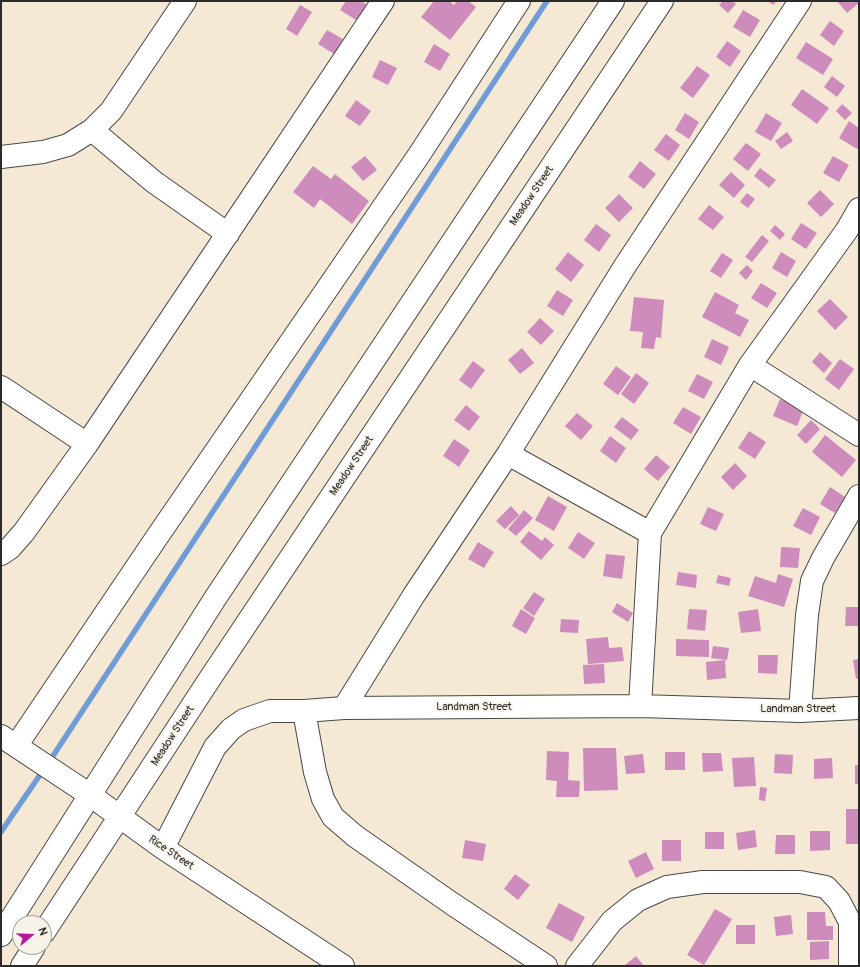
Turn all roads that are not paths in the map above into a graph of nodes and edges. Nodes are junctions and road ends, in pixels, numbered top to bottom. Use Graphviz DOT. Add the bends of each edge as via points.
graph roads {
  1 [pos="185,1"];
  2 [pos="383,1"];
  3 [pos="519,1"];
  4 [pos="612,1"];
  5 [pos="662,1"];
  6 [pos="800,1"];
  7 [pos="92,130"];
  8 [pos="1,157"];
  9 [pos="859,209"];
  10 [pos="853,233"];
  11 [pos="228,234"];
  12 [pos="750,365"];
  13 [pos="1,387"];
  14 [pos="859,435"];
  15 [pos="87,444"];
  16 [pos="508,454"];
  17 [pos="859,496"];
  18 [pos="650,533"];
  19 [pos="1,554"];
  20 [pos="640,706"];
  21 [pos="344,708"];
  22 [pos="859,708"];
  23 [pos="304,711"];
  24 [pos="800,711"];
  25 [pos="13,744"];
  26 [pos="90,795"];
  27 [pos="120,817"];
  28 [pos="163,848"];
  29 [pos="52,920"];
  30 [pos="1,935"];
  31 [pos="29,955"];
  32 [pos="22,966"];
  33 [pos="343,966"];
  34 [pos="546,966"];
  35 [pos="577,966"];
  36 [pos="850,966"];
  1 -- 7 [label="street" via="111,111"];
  2 -- 11 [label="street"];
  3 -- 25 [label="street" via="419,155"];
  4 -- 26 [label="street" via="216,597"];
  5 -- 27 [label="street, Meadow Street"];
  6 -- 16 [label="street" via="625,266"];
  7 -- 8 [label="street" via="68,145 43,152"];
  7 -- 11 [label="street" via="154,182"];
  9 -- 10 [label="street"];
  10 -- 12 [label="street"];
  11 -- 15 [label="street"];
  12 -- 14 [label="street"];
  12 -- 18 [label="street"];
  13 -- 15 [label="street"];
  15 -- 19 [label="street" via="24,532"];
  16 -- 18 [label="street"];
  16 -- 21 [label="street" via="414,595"];
  17 -- 24 [label="street" via="812,581"];
  18 -- 20 [label="street"];
  20 -- 21 [label="street, Landman Street"];
  20 -- 24 [label="street, Landman Street"];
  21 -- 23 [label="street, Landman Street"];
  22 -- 24 [label="street, Landman Street"];
  23 -- 28 [label="street, Landman Street" via="270,711 244,720 231,729 215,747"];
  23 -- 34 [label="street" via="315,772 323,799 333,817 451,904"];
  25 -- 26 [label="street, Rice Street"];
  26 -- 27 [label="street, Rice Street"];
  26 -- 30 [label="street"];
  27 -- 28 [label="street, Rice Street"];
  27 -- 29 [label="street, Meadow Street"];
  28 -- 33 [label="street, Rice Street"];
  31 -- 32 [label="street"];
  35 -- 36 [label="street" via="612,921 638,900 667,887 703,882 800,882 826,887 839,901 850,922"];
}
